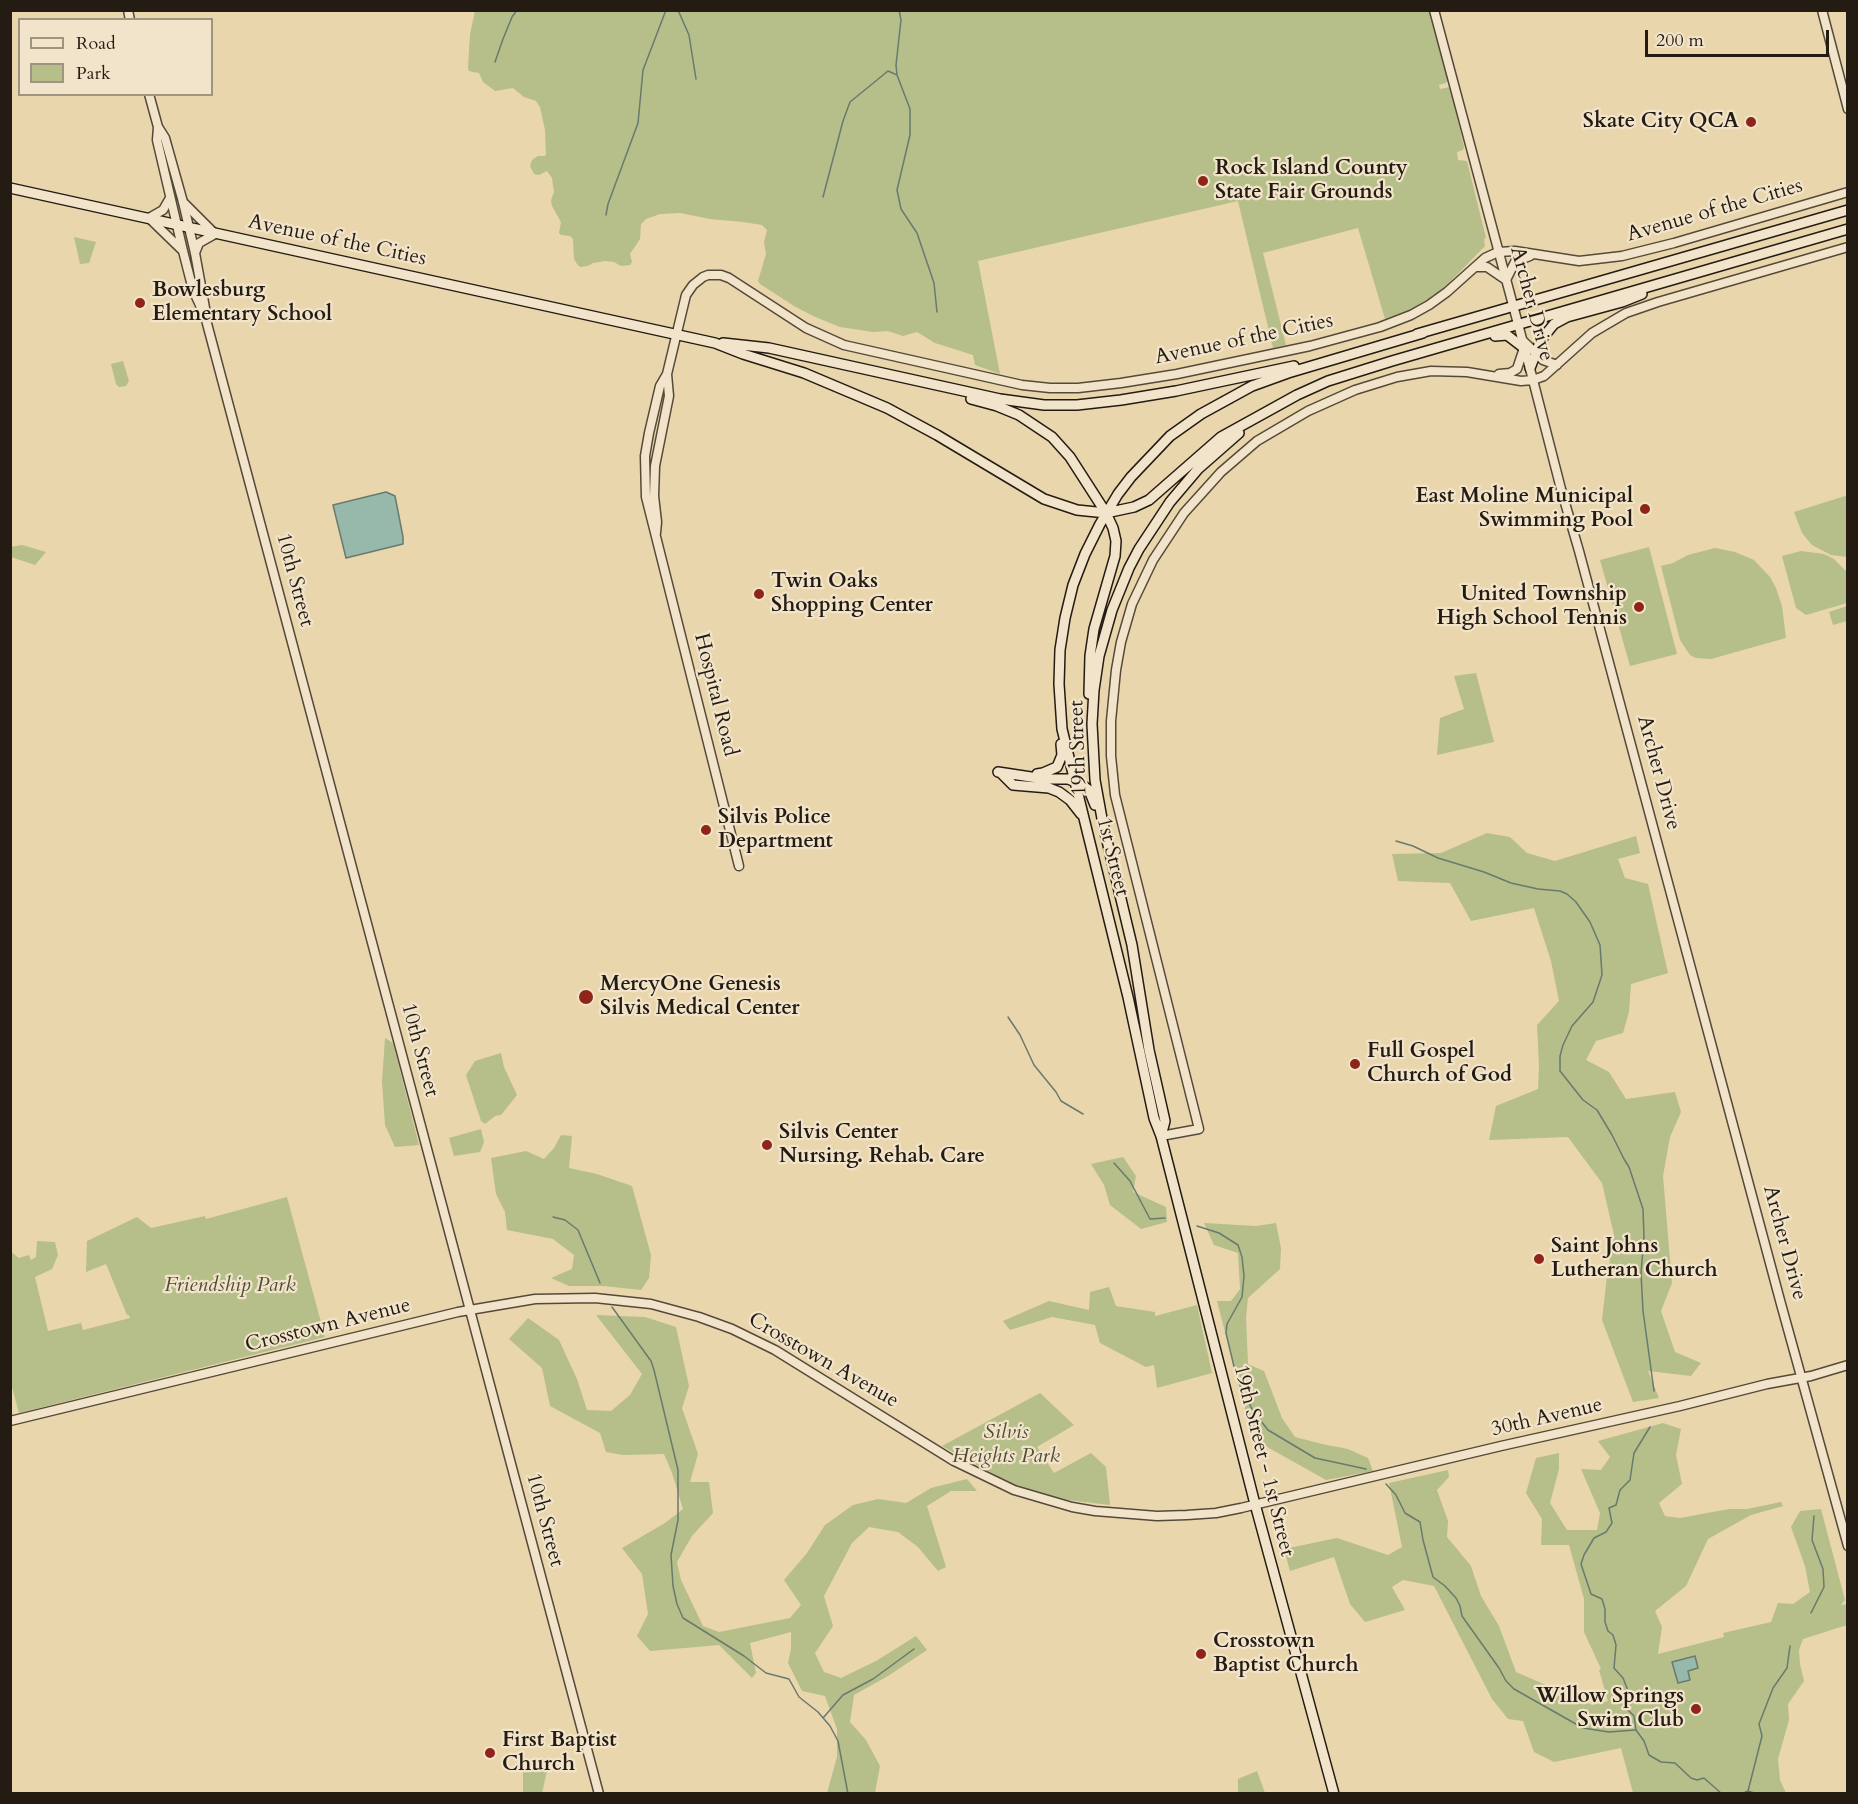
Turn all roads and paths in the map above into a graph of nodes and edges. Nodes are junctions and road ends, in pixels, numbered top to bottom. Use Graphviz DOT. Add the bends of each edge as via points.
graph roads {
  1 [pos="1434,10"];
  2 [pos="1822,10"];
  3 [pos="150,96"];
  4 [pos="1848,110"];
  5 [pos="158,127"];
  6 [pos="10,188"];
  7 [pos="1848,192"];
  8 [pos="170,198"];
  9 [pos="183,202"];
  10 [pos="1848,210"];
  11 [pos="149,218"];
  12 [pos="177,224"];
  13 [pos="189,227"];
  14 [pos="1848,229"];
  15 [pos="215,234"];
  16 [pos="1848,247"];
  17 [pos="183,251"];
  18 [pos="1498,252"];
  19 [pos="195,253"];
  20 [pos="1533,255"];
  21 [pos="1475,267"];
  22 [pos="1637,271"];
  23 [pos="1686,275"];
  24 [pos="1506,280"];
  25 [pos="1527,303"];
  26 [pos="1513,307"];
  27 [pos="557,308"];
  28 [pos="205,316"];
  29 [pos="1518,325"];
  30 [pos="655,330"];
  31 [pos="1423,333"];
  32 [pos="677,334"];
  33 [pos="716,343"];
  34 [pos="1523,344"];
  35 [pos="1536,352"];
  36 [pos="1557,365"];
  37 [pos="1371,367"];
  38 [pos="1530,368"];
  39 [pos="1489,375"];
  40 [pos="900,377"];
  41 [pos="1533,380"];
  42 [pos="1268,412"];
  43 [pos="1106,513"];
  44 [pos="1065,618"];
  45 [pos="1092,735"];
  46 [pos="1093,758"];
  47 [pos="1002,774"];
  48 [pos="1024,776"];
  49 [pos="1075,782"];
  50 [pos="1084,819"];
  51 [pos="739,866"];
  52 [pos="1122,900"];
  53 [pos="1161,1136"];
  54 [pos="470,1311"];
  55 [pos="1848,1365"];
  56 [pos="1801,1377"];
  57 [pos="10,1421"];
  58 [pos="1255,1504"];
  59 [pos="1848,1546"];
  60 [pos="598,1794"];
  61 [pos="1334,1794"];
  1 -- 18 [label="street, Archer Drive"];
  2 -- 4 [label="street"];
  3 -- 5 [label="street, 10th Street"];
  5 -- 8 [label="street, 10th Street" via="157,140"];
  5 -- 9 [label="street, 10th Street" via="165,138"];
  6 -- 11 [label="main road, Avenue of the Cities"];
  7 -- 20 [label="street, Avenue of the Cities" via="1622,256 1579,261"];
  8 -- 11 [label="street" via="163,210"];
  8 -- 12 [label="street, 10th Street"];
  9 -- 13 [label="street, 10th Street"];
  9 -- 15 [label="street"];
  10 -- 25 [label="main road, Avenue of the Cities"];
  11 -- 12 [label="main road, Avenue of the Cities"];
  11 -- 17 [label="street"];
  12 -- 13 [label="main road, Avenue of the Cities"];
  12 -- 17 [label="street, 10th Street"];
  13 -- 15 [label="main road, Avenue of the Cities"];
  13 -- 19 [label="street, 10th Street"];
  14 -- 23 [label="main road, Avenue of the Cities"];
  15 -- 19 [label="street" via="199,243"];
  15 -- 30 [label="main road, Avenue of the Cities"];
  16 -- 36 [label="street" via="1626,313 1577,345"];
  17 -- 28 [label="street, 10th Street" via="193,290"];
  18 -- 20 [label="street, Avenue of the Cities"];
  18 -- 21 [label="street, Avenue of the Cities"];
  18 -- 24 [label="street, Archer Drive"];
  19 -- 28 [label="street, 10th Street"];
  20 -- 24 [label="street" via="1515,262"];
  21 -- 24 [label="street" via="1487,267"];
  21 -- 32 [label="street, Avenue of the Cities" via="1429,305 1380,327 1177,374 1078,388 1022,385 844,345 806,328 721,275 703,277 688,290"];
  22 -- 25 [label="main road, Avenue of the Cities"];
  23 -- 29 [label="main road, Avenue of the Cities"];
  23 -- 35 [label="main road" via="1631,298 1560,320 1546,332"];
  24 -- 26 [label="street, Archer Drive"];
  25 -- 26 [label="main road, Avenue of the Cities"];
  26 -- 29 [label="street, Archer Drive"];
  26 -- 31 [label="main road, Avenue of the Cities"];
  27 -- 30 [label="main road, Avenue of the Cities"];
  28 -- 54 [label="street, 10th Street"];
  29 -- 34 [label="street, Archer Drive"];
  29 -- 37 [label="main road, Avenue of the Cities"];
  30 -- 32 [label="main road, Avenue of the Cities"];
  31 -- 40 [label="main road, Avenue of the Cities" via="1176,391 1087,404 1011,401"];
  31 -- 43 [label="main road" via="1288,373 1227,399 1170,436 1131,477"];
  32 -- 33 [label="main road, Avenue of the Cities"];
  32 -- 51 [label="street, Hospital Road" via="649,433 646,497"];
  33 -- 40 [label="main road, Avenue of the Cities" via="769,348"];
  33 -- 43 [label="main road, Avenue of the Cities" via="857,393 1044,499 1077,510"];
  34 -- 35 [label="street"];
  34 -- 37 [label="main road" via="1500,335"];
  34 -- 38 [label="street, Archer Drive"];
  34 -- 39 [label="street" via="1520,364 1514,371"];
  35 -- 36 [label="street" via="1543,360"];
  35 -- 38 [label="main road"];
  36 -- 41 [label="street"];
  37 -- 42 [label="main road, Avenue of the Cities" via="1328,381"];
  38 -- 41 [label="street, Archer Drive"];
  39 -- 41 [label="street"];
  39 -- 53 [label="street, 19th Street" via="1448,370 1397,377 1335,398 1274,430 1225,468 1190,506 1153,560 1132,604 1112,698 1115,795 1199,1129"];
  40 -- 43 [label="main road, Avenue of the Cities" via="997,406 1032,422 1070,457"];
  41 -- 56 [label="street, Archer Drive"];
  42 -- 43 [label="main road, Avenue of the Cities" via="1221,437 1149,500"];
  42 -- 45 [label="main road, 19th Street" via="1198,469 1157,519 1134,558 1101,648"];
  43 -- 44 [label="main road, 1st Street" via="1085,554"];
  43 -- 45 [label="main road, Avenue of the Cities" via="1116,549 1091,646"];
  44 -- 48 [label="main road" via="1059,633 1055,671 1062,758 1054,770"];
  44 -- 49 [label="main road, 1st Street" via="1060,650 1060,706"];
  45 -- 46 [label="main road, 19th Street"];
  46 -- 49 [label="main road" via="1089,771"];
  46 -- 52 [label="main road, 19th Street" via="1101,813"];
  47 -- 48 [label="main road" via="998,772"];
  47 -- 49 [label="main road" via="1023,782"];
  47 -- 50 [label="main road" via="1013,784 1059,792"];
  48 -- 49 [label="main road"];
  49 -- 50 [label="main road, 1st Street"];
  49 -- 52 [label="main road" via="1092,795"];
  50 -- 53 [label="main road, 1st Street"];
  52 -- 53 [label="main road, 19th Street" via="1165,1121"];
  53 -- 58 [label="main road, 19th Street - 1st Street"];
  54 -- 57 [label="street, Crosstown Avenue"];
  54 -- 58 [label="street, Crosstown Avenue" via="545,1298 651,1304 718,1323 764,1344 954,1461 1033,1496 1095,1511 1157,1516 1216,1513"];
  54 -- 60 [label="street, 10th Street"];
  55 -- 56 [label="street, 30th Avenue"];
  56 -- 58 [label="street, 30th Avenue"];
  56 -- 59 [label="street, Archer Drive"];
  58 -- 61 [label="main road, 19th Street - 1st Street"];
}
